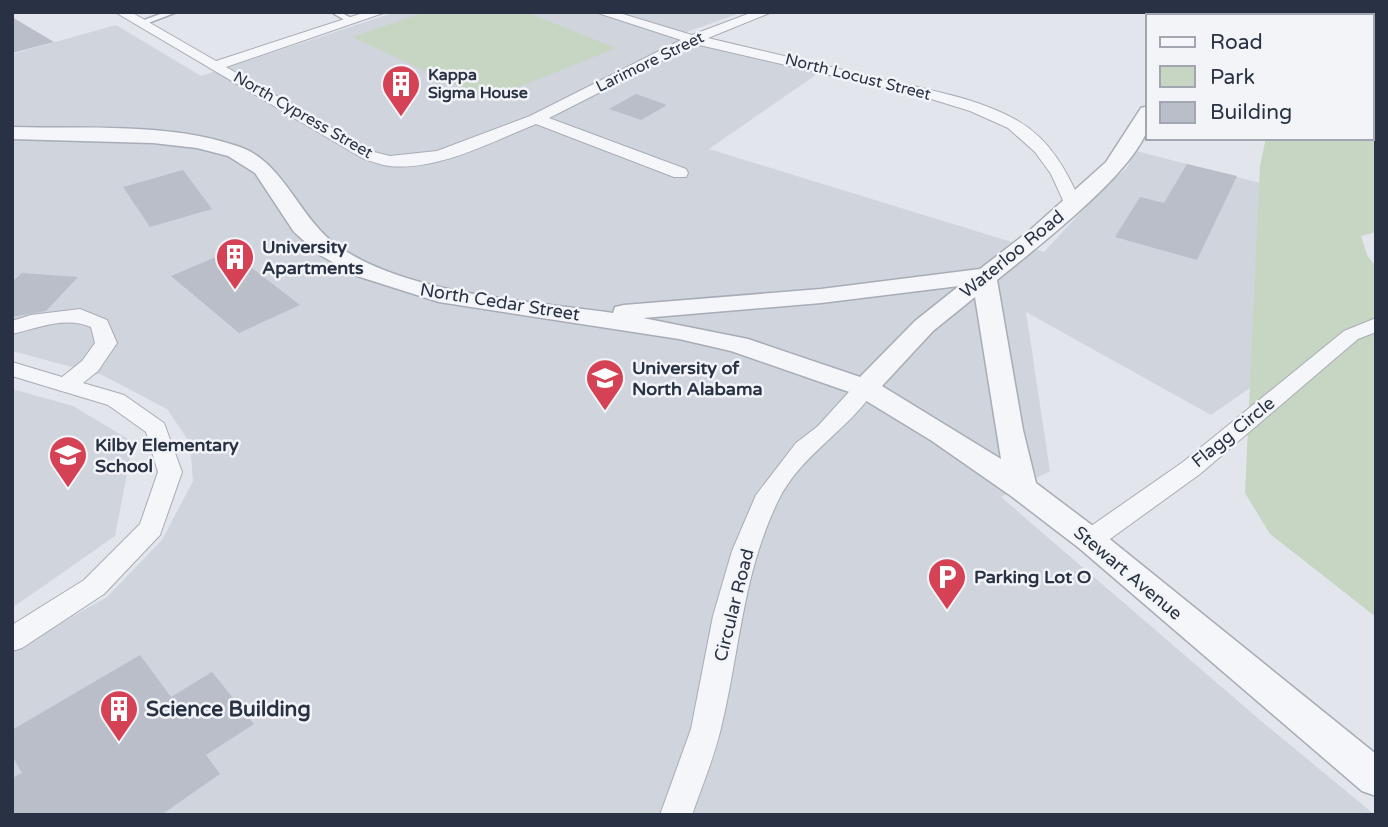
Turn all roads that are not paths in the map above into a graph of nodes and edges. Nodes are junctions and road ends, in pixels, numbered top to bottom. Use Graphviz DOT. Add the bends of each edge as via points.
graph roads {
  1 [pos="121,12"];
  2 [pos="174,12"];
  3 [pos="334,12"];
  4 [pos="380,12"];
  5 [pos="601,12"];
  6 [pos="766,12"];
  7 [pos="354,21"];
  8 [pos="140,23"];
  9 [pos="693,39"];
  10 [pos="215,66"];
  11 [pos="1146,115"];
  12 [pos="536,119"];
  13 [pos="12,133"];
  14 [pos="680,173"];
  15 [pos="1073,205"];
  16 [pos="984,276"];
  17 [pos="579,316"];
  18 [pos="1376,324"];
  19 [pos="12,328"];
  20 [pos="12,369"];
  21 [pos="67,384"];
  22 [pos="865,388"];
  23 [pos="1022,488"];
  24 [pos="1090,541"];
  25 [pos="12,640"];
  26 [pos="1376,778"];
  27 [pos="676,815"];
  1 -- 8 [label="street, North Cypress Street"];
  2 -- 8 [label="lane"];
  3 -- 7 [label="lane"];
  4 -- 7 [label="street"];
  5 -- 9 [label="street, North Locust Street"];
  6 -- 9 [label="street, Larimore Street"];
  7 -- 10 [label="street"];
  8 -- 10 [label="street, North Cypress Street"];
  9 -- 12 [label="street, Larimore Street"];
  9 -- 15 [label="street, North Locust Street" via="932,95 1014,125 1059,173"];
  10 -- 12 [label="street, North Cypress Street" via="368,155 389,161 441,155"];
  11 -- 15 [label="street, Waterloo Road" via="1114,166"];
  12 -- 14 [label="street"];
  13 -- 17 [label="street, North Cedar Street" via="153,137 236,152 262,169 302,226 328,250 365,271 439,295"];
  15 -- 16 [label="street, Waterloo Road"];
  16 -- 17 [label="street" via="821,296"];
  16 -- 22 [label="street, Waterloo Road" via="924,326"];
  16 -- 23 [label="street"];
  17 -- 22 [label="street, North Cedar Street" via="739,345"];
  18 -- 24 [label="street, Flagg Circle" via="1351,335 1191,467"];
  19 -- 21 [label="street" via="80,315 100,324 106,343 90,366"];
  20 -- 21 [label="street"];
  21 -- 25 [label="street" via="117,400 156,428 170,472 150,528 94,587"];
  22 -- 23 [label="street, Stewart Avenue"];
  22 -- 27 [label="street, Circular Road" via="804,449 768,495 745,551 727,616 706,729"];
  23 -- 24 [label="street, Stewart Avenue"];
  24 -- 26 [label="street, Stewart Avenue"];
}
